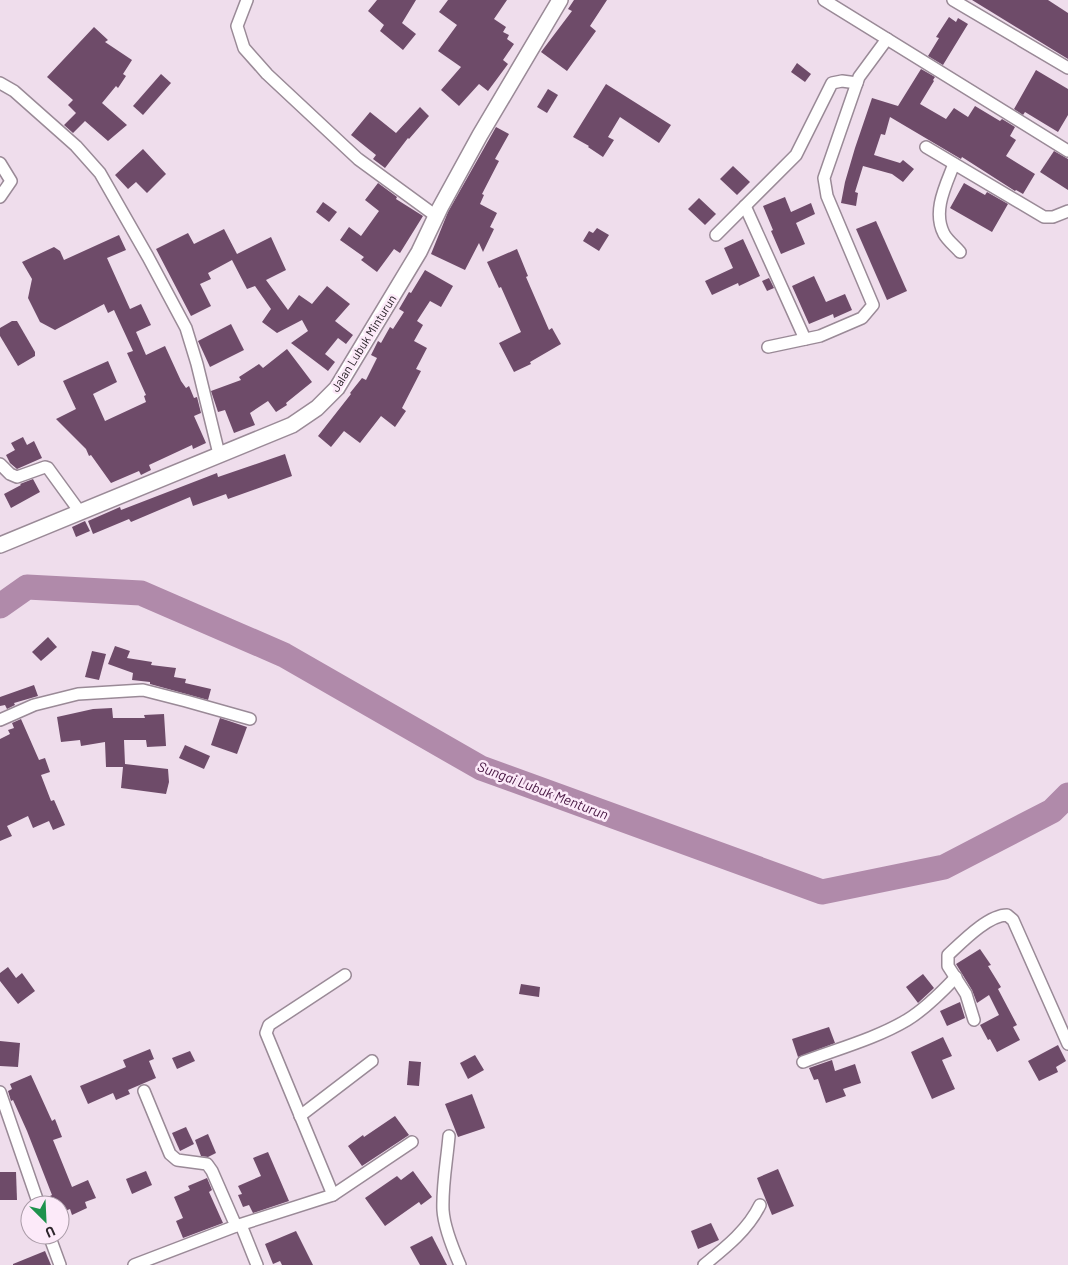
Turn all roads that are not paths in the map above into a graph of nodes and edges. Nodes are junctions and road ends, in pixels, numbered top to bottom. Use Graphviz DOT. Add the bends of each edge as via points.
graph roads {
  1 [pos="247,0"];
  2 [pos="560,0"];
  3 [pos="824,0"];
  4 [pos="952,0"];
  5 [pos="887,39"];
  6 [pos="1068,68"];
  7 [pos="0,82"];
  8 [pos="857,83"];
  9 [pos="926,147"];
  10 [pos="1068,150"];
  11 [pos="0,163"];
  12 [pos="954,164"];
  13 [pos="0,197"];
  14 [pos="745,206"];
  15 [pos="1068,211"];
  16 [pos="436,216"];
  17 [pos="716,235"];
  18 [pos="960,252"];
  19 [pos="806,339"];
  20 [pos="768,347"];
  21 [pos="219,454"];
  22 [pos="0,464"];
  23 [pos="80,512"];
  24 [pos="0,545"];
  25 [pos="0,720"];
  26 [pos="250,720"];
  27 [pos="345,975"];
  28 [pos="956,977"];
  29 [pos="974,1020"];
  30 [pos="1068,1044"];
  31 [pos="372,1061"];
  32 [pos="803,1062"];
  33 [pos="144,1091"];
  34 [pos="0,1092"];
  35 [pos="300,1116"];
  36 [pos="449,1136"];
  37 [pos="412,1142"];
  38 [pos="36,1195"];
  39 [pos="333,1195"];
  40 [pos="760,1204"];
  41 [pos="239,1225"];
  42 [pos="53,1245"];
  43 [pos="161,1260"];
  44 [pos="60,1265"];
  45 [pos="134,1265"];
  46 [pos="257,1265"];
  47 [pos="460,1265"];
  48 [pos="704,1265"];
  1 -- 16 [label="street" via="237,26 244,48 261,68 358,159"];
  2 -- 16 [label="street, Jalan Lubuk Minturun"];
  3 -- 5 [label="street"];
  4 -- 6 [label="street"];
  5 -- 8 [label="street"];
  5 -- 10 [label="street"];
  7 -- 21 [label="street" via="14,90 100,173 186,328"];
  8 -- 14 [label="street" via="832,83 796,155"];
  8 -- 19 [label="street" via="824,178 827,196 873,305 862,318"];
  9 -- 12 [label="street"];
  11 -- 13 [label="street" via="11,181"];
  12 -- 15 [label="street" via="1044,217"];
  12 -- 18 [label="street" via="940,202 940,217 945,236"];
  14 -- 17 [label="street"];
  14 -- 19 [label="street"];
  16 -- 21 [label="street, Jalan Lubuk Minturun" via="419,252 337,388 317,408 292,425"];
  19 -- 20 [label="street"];
  21 -- 23 [label="street, Jalan Lubuk Minturun"];
  22 -- 23 [label="street" via="17,477 48,468"];
  23 -- 24 [label="street, Jalan Lubuk Minturun"];
  25 -- 26 [label="street" via="34,705 78,694 143,690"];
  27 -- 35 [label="street" via="267,1028"];
  28 -- 29 [label="street" via="966,994"];
  28 -- 30 [label="street" via="948,966 948,955 977,930 1001,915 1007,915 1013,920"];
  28 -- 32 [label="street" via="908,1020"];
  31 -- 35 [label="street"];
  33 -- 41 [label="street" via="170,1154 177,1160 207,1164"];
  34 -- 38 [label="street"];
  35 -- 39 [label="street"];
  36 -- 47 [label="street" via="443,1212"];
  37 -- 39 [label="street"];
  39 -- 41 [label="street"];
  40 -- 48 [label="street" via="754,1217 726,1248"];
  41 -- 43 [label="street"];
  41 -- 46 [label="street"];
  42 -- 44 [label="street"];
  43 -- 45 [label="street"];
}
